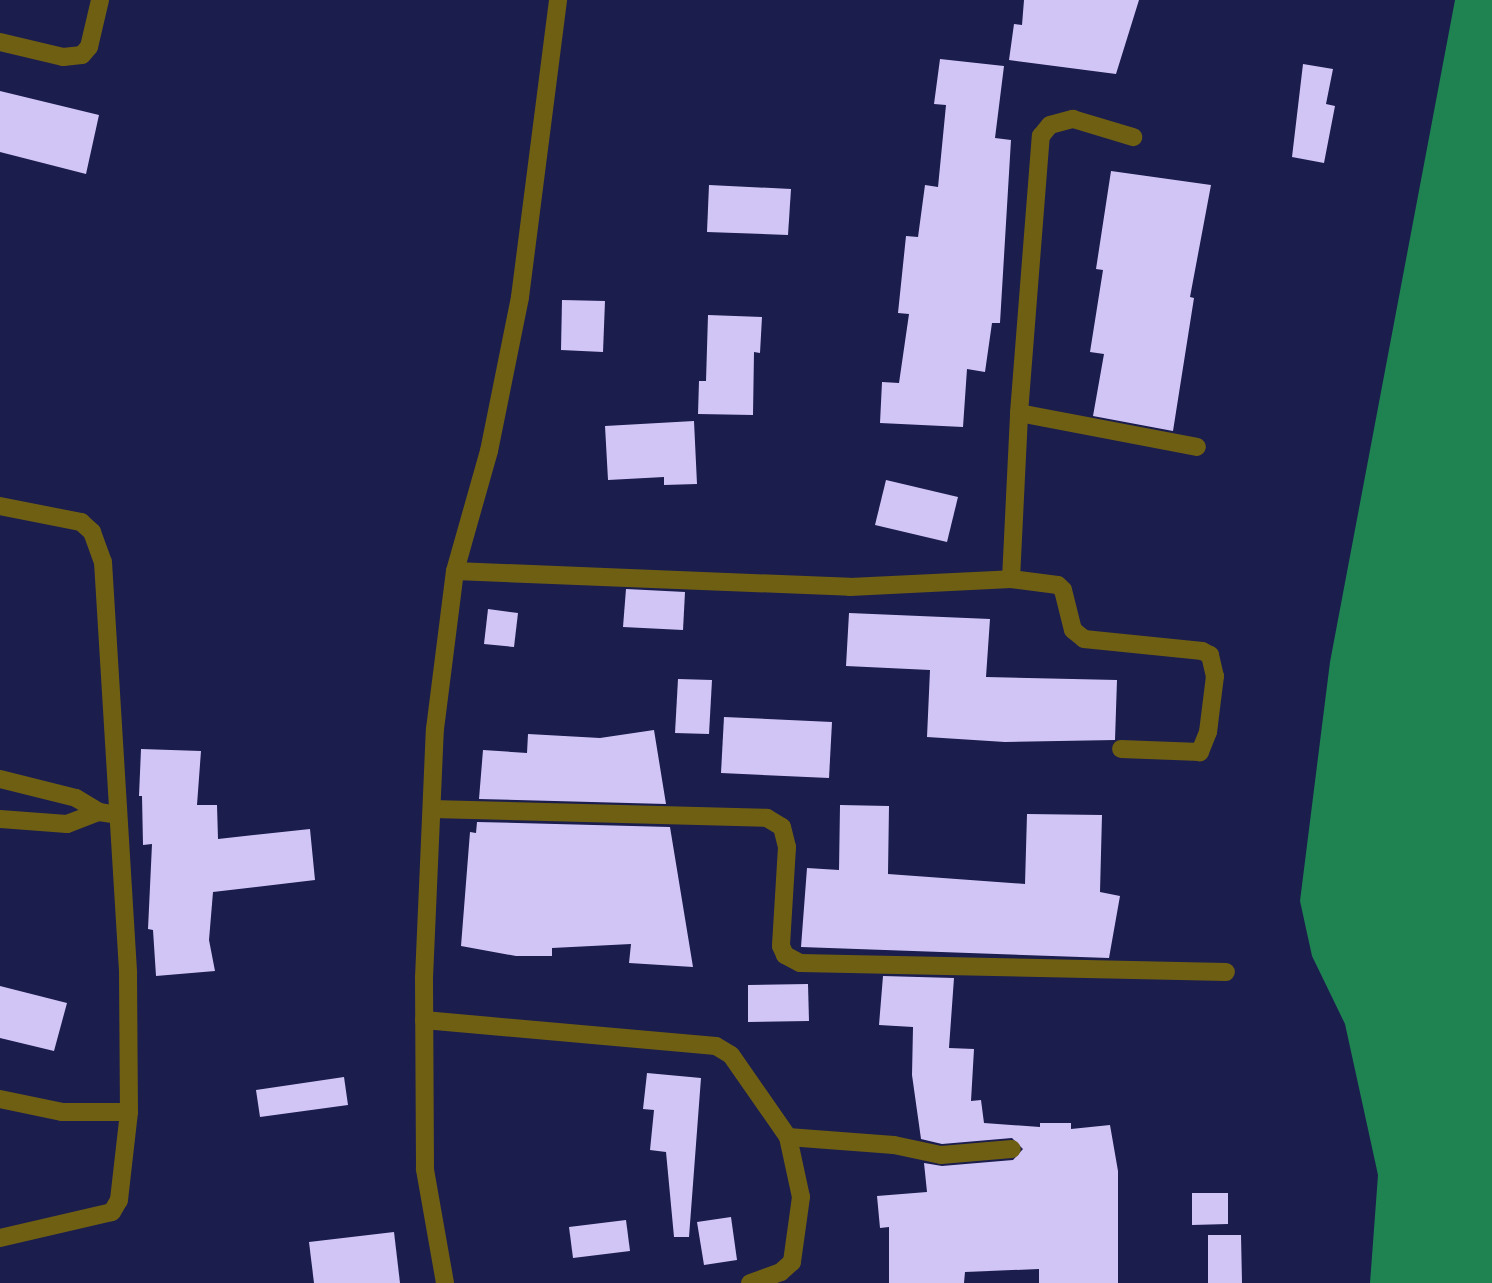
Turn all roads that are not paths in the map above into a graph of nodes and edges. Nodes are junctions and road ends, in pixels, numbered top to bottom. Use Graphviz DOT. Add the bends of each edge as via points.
graph roads {
  1 [pos="100,0"];
  2 [pos="558,0"];
  3 [pos="0,42"];
  4 [pos="1133,136"];
  5 [pos="1018,414"];
  6 [pos="1197,447"];
  7 [pos="0,506"];
  8 [pos="455,571"];
  9 [pos="1011,579"];
  10 [pos="1121,749"];
  11 [pos="0,779"];
  12 [pos="432,809"];
  13 [pos="99,812"];
  14 [pos="118,815"];
  15 [pos="0,819"];
  16 [pos="1226,972"];
  17 [pos="425,1020"];
  18 [pos="0,1099"];
  19 [pos="129,1112"];
  20 [pos="788,1137"];
  21 [pos="1012,1149"];
  22 [pos="0,1238"];
  23 [pos="445,1283"];
  24 [pos="750,1283"];
  1 -- 3 [label="street" via="89,47 74,58"];
  2 -- 8 [label="street" via="520,297 489,451"];
  4 -- 5 [label="street" via="1073,119 1050,125 1041,136"];
  5 -- 6 [label="street"];
  5 -- 9 [label="street"];
  7 -- 14 [label="street" via="81,522 97,543 106,592"];
  8 -- 9 [label="street" via="849,587"];
  8 -- 12 [label="street" via="435,729"];
  9 -- 10 [label="street" via="1058,585 1073,630 1084,639 1210,655 1215,676 1200,752"];
  11 -- 13 [label="street" via="76,799"];
  12 -- 16 [label="street" via="742,815 777,822 787,848 781,946 785,955 800,963"];
  12 -- 17 [label="street"];
  13 -- 14 [label="street"];
  13 -- 15 [label="street" via="67,824"];
  14 -- 19 [label="street" via="128,973"];
  17 -- 20 [label="street" via="716,1046 737,1060"];
  17 -- 23 [label="street" via="425,1169"];
  18 -- 19 [label="street" via="62,1112"];
  19 -- 22 [label="street" via="120,1200 112,1212"];
  20 -- 21 [label="street" via="894,1146 941,1156"];
  20 -- 24 [label="street" via="801,1197 792,1262 781,1272"];
}
